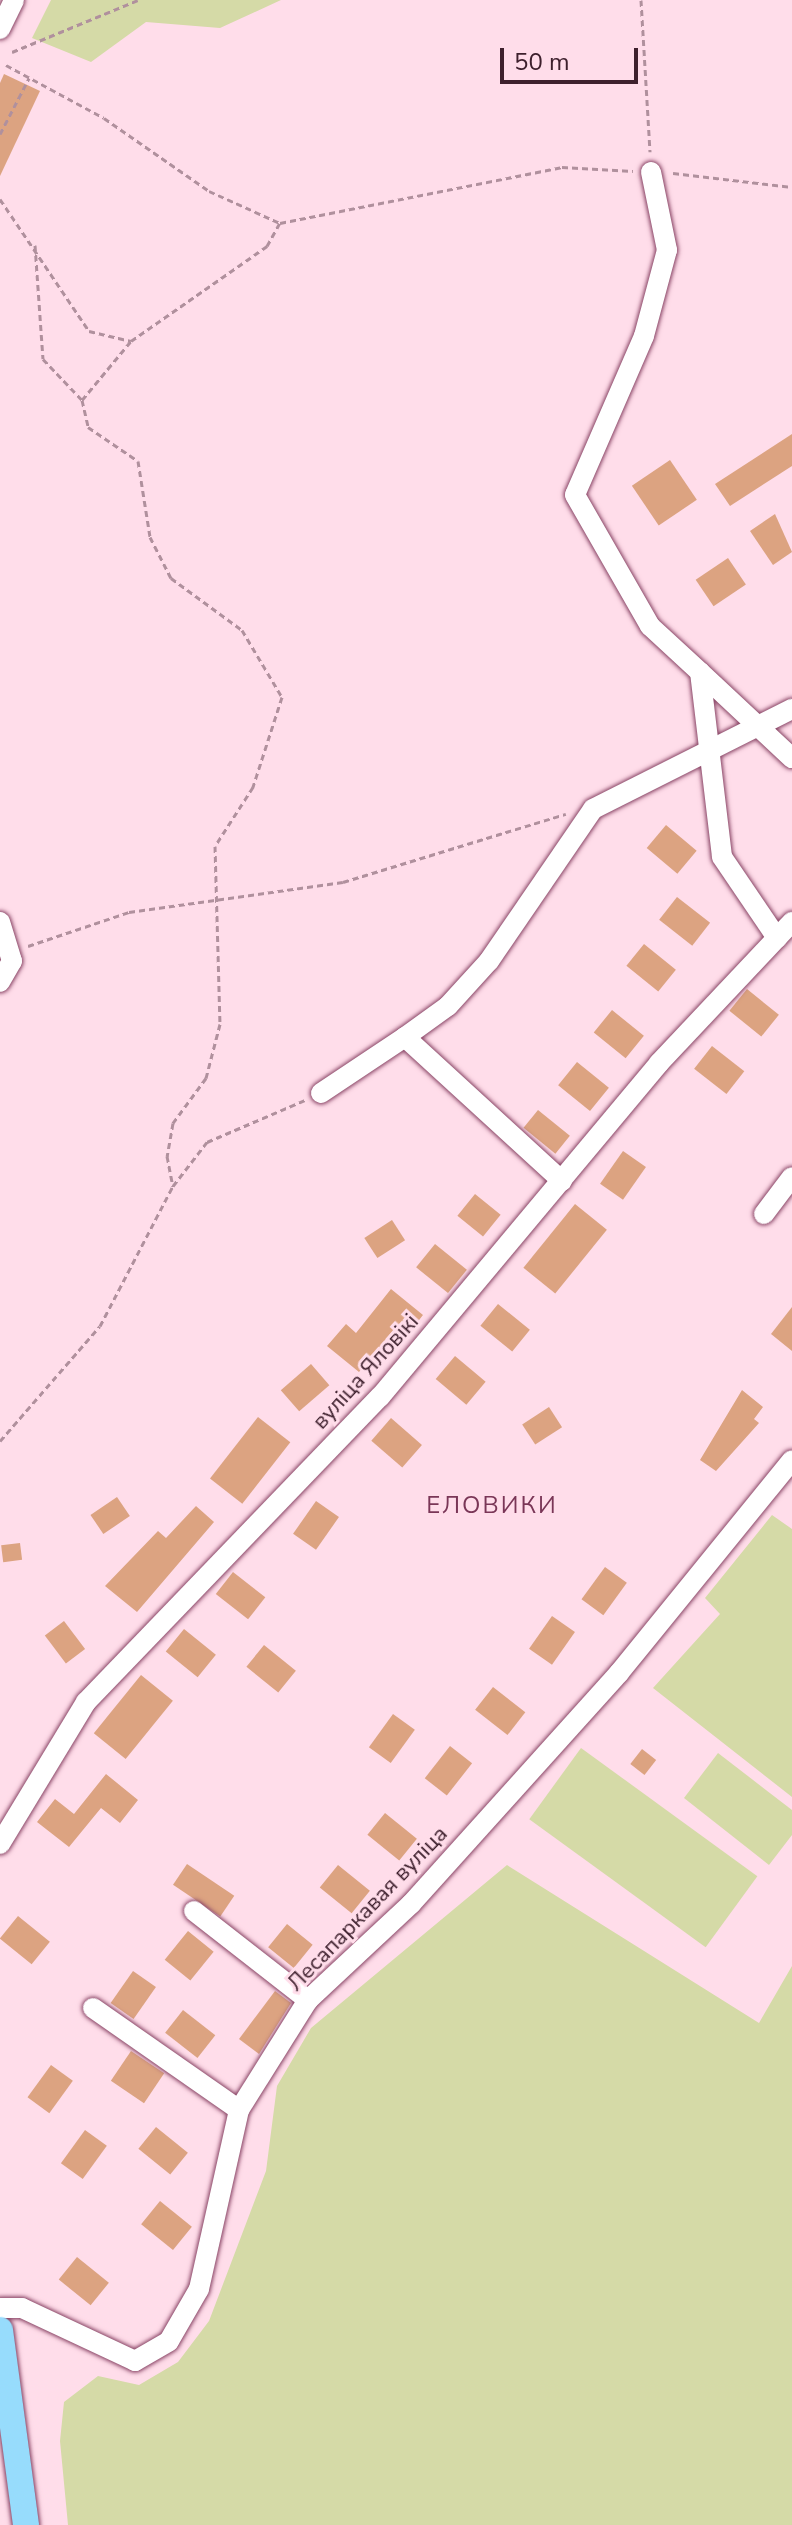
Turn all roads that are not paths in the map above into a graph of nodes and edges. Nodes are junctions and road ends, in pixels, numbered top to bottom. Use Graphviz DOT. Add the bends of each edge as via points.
graph roads {
  1 [pos="14,0"];
  2 [pos="0,29"];
  3 [pos="651,172"];
  4 [pos="700,672"];
  5 [pos="792,709"];
  6 [pos="758,727"];
  7 [pos="714,750"];
  8 [pos="792,758"];
  9 [pos="0,922"];
  10 [pos="792,922"];
  11 [pos="777,938"];
  12 [pos="0,982"];
  13 [pos="405,1037"];
  14 [pos="321,1093"];
  15 [pos="792,1177"];
  16 [pos="562,1181"];
  17 [pos="764,1214"];
  18 [pos="792,1460"];
  19 [pos="28,1792"];
  20 [pos="0,1810"];
  21 [pos="0,1844"];
  22 [pos="194,1911"];
  23 [pos="308,2000"];
  24 [pos="93,2008"];
  25 [pos="239,2110"];
  26 [pos="0,2308"];
  27 [pos="0,2330"];
  28 [pos="26,2525"];
  1 -- 2 [label="street"];
  3 -- 4 [label="street" via="667,250 644,336 575,495 650,626"];
  4 -- 6 [label="street"];
  4 -- 7 [label="street"];
  5 -- 6 [label="street"];
  6 -- 7 [label="street"];
  6 -- 8 [label="street"];
  7 -- 11 [label="street" via="722,857"];
  7 -- 13 [label="street" via="593,809 489,961 448,1006"];
  9 -- 12 [label="street" via="12,961"];
  10 -- 11 [label="street, вуліца Яловікі"];
  11 -- 16 [label="street, вуліца Яловікі" via="659,1063"];
  13 -- 14 [label="street"];
  13 -- 16 [label="street"];
  15 -- 17 [label="street"];
  16 -- 19 [label="street, вуліца Яловікі" via="380,1397 86,1702"];
  18 -- 23 [label="street, Лесапаркавая вуліца" via="619,1673 411,1904"];
  19 -- 20 [label="street"];
  19 -- 21 [label="street, вуліца Яловікі"];
  22 -- 23 [label="street"];
  23 -- 25 [label="street, Лесапаркавая вуліца"];
  24 -- 25 [label="street"];
  25 -- 26 [label="street, Лесапаркавая вуліца" via="199,2289 179,2327 154,2354 135,2361 22,2308"];
  27 -- 28 [label="main road"];
}
